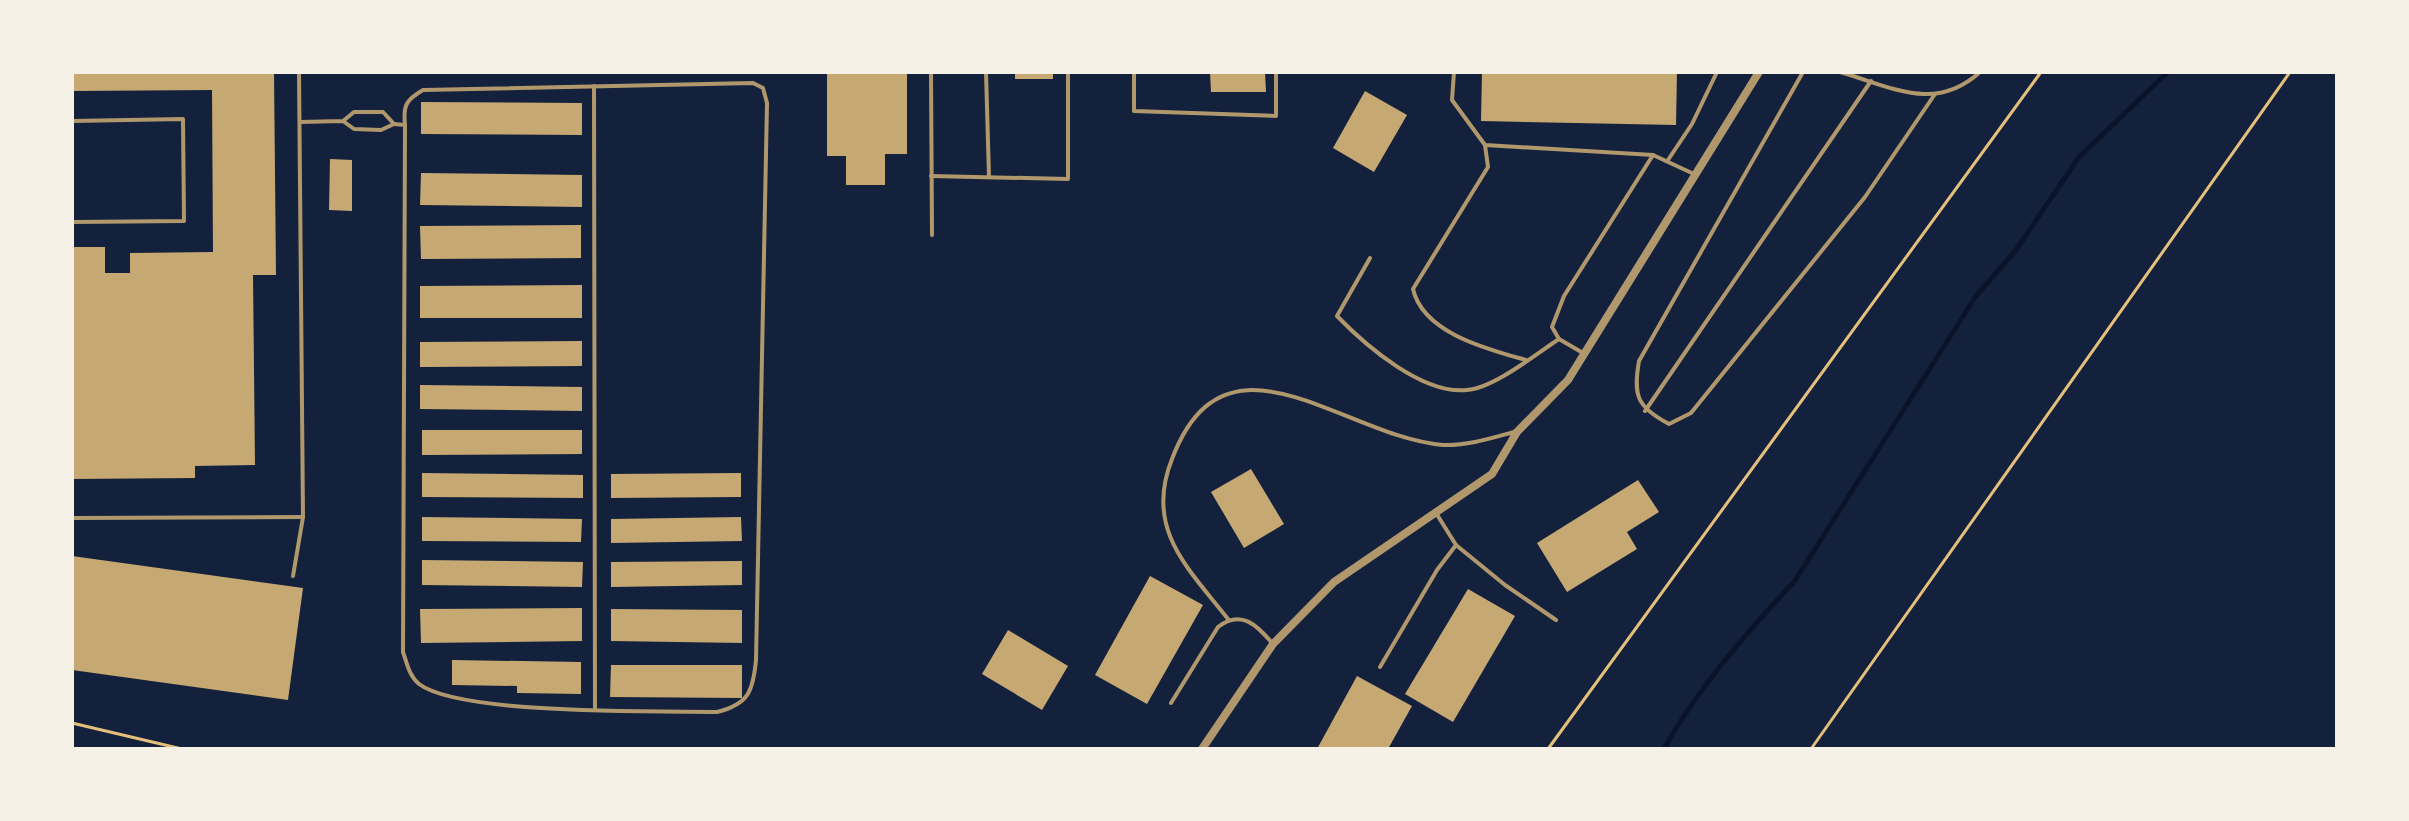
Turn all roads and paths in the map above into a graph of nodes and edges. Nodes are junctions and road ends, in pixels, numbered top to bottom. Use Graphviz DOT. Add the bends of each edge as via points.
graph roads {
  1 [pos="299,72"];
  2 [pos="931,72"];
  3 [pos="986,72"];
  4 [pos="1068,72"];
  5 [pos="1134,72"];
  6 [pos="1276,72"];
  7 [pos="1454,72"];
  8 [pos="1717,72"];
  9 [pos="1759,72"];
  10 [pos="1803,72"];
  11 [pos="1840,72"];
  12 [pos="1980,72"];
  13 [pos="2041,72"];
  14 [pos="2290,72"];
  15 [pos="1871,81"];
  16 [pos="594,86"];
  17 [pos="1935,94"];
  18 [pos="72,121"];
  19 [pos="343,121"];
  20 [pos="300,122"];
  21 [pos="394,124"];
  22 [pos="405,125"];
  23 [pos="1485,145"];
  24 [pos="1653,155"];
  25 [pos="1667,161"];
  26 [pos="1695,174"];
  27 [pos="931,176"];
  28 [pos="989,177"];
  29 [pos="72,222"];
  30 [pos="932,235"];
  31 [pos="1370,258"];
  32 [pos="1559,339"];
  33 [pos="1585,354"];
  34 [pos="1526,360"];
  35 [pos="1645,411"];
  36 [pos="1517,432"];
  37 [pos="1435,511"];
  38 [pos="303,517"];
  39 [pos="72,518"];
  40 [pos="1456,545"];
  41 [pos="293,576"];
  42 [pos="1228,619"];
  43 [pos="1556,620"];
  44 [pos="1273,644"];
  45 [pos="1380,667"];
  46 [pos="1171,703"];
  47 [pos="595,709"];
  48 [pos="72,723"];
  49 [pos="182,749"];
  50 [pos="1202,749"];
  51 [pos="1548,749"];
  52 [pos="1811,749"];
  1 -- 20 [label="lane"];
  2 -- 27 [label="lane"];
  3 -- 28 [label="lane"];
  4 -- 28 [label="lane" via="1068,179"];
  5 -- 6 [label="lane" via="1134,111 1276,116"];
  7 -- 23 [label="lane" via="1452,100"];
  8 -- 25 [label="lane"];
  9 -- 26 [label="street"];
  10 -- 35 [label="lane" via="1639,361 1635,386"];
  11 -- 15 [label="lane"];
  12 -- 17 [label="lane" via="1963,88"];
  13 -- 51 [label="path"];
  14 -- 52 [label="path"];
  15 -- 17 [label="lane"];
  15 -- 35 [label="lane"];
  16 -- 22 [label="lane" via="423,90 403,107"];
  16 -- 47 [label="lane"];
  16 -- 47 [label="lane" via="753,83 763,88 767,103 753,691 736,707 717,712"];
  17 -- 35 [label="lane" via="1865,197 1691,413 1669,424"];
  18 -- 29 [label="lane" via="183,119 184,221"];
  19 -- 20 [label="lane"];
  19 -- 21 [label="lane" via="354,129 381,130"];
  19 -- 21 [label="lane" via="354,112 383,112"];
  20 -- 38 [label="lane"];
  21 -- 22 [label="lane"];
  22 -- 47 [label="lane" via="403,652 419,684 432,690 474,701"];
  23 -- 24 [label="lane"];
  23 -- 34 [label="lane" via="1488,167 1413,289 1417,304 1449,331 1488,350"];
  24 -- 25 [label="lane"];
  24 -- 32 [label="lane" via="1564,296 1552,327"];
  25 -- 26 [label="lane"];
  26 -- 33 [label="street"];
  27 -- 28 [label="lane"];
  27 -- 30 [label="lane"];
  31 -- 34 [label="lane" via="1337,316 1365,344 1438,389 1470,390"];
  32 -- 33 [label="lane"];
  32 -- 34 [label="lane"];
  33 -- 36 [label="street" via="1568,380"];
  36 -- 37 [label="street" via="1492,474"];
  36 -- 42 [label="lane" via="1442,445 1265,389 1234,390 1207,402 1182,431 1167,472 1165,530 1177,557"];
  37 -- 40 [label="lane"];
  37 -- 44 [label="street" via="1334,582"];
  38 -- 39 [label="lane"];
  38 -- 41 [label="lane"];
  40 -- 43 [label="lane"];
  40 -- 45 [label="lane"];
  42 -- 44 [label="lane" via="1257,624"];
  42 -- 46 [label="lane"];
  44 -- 50 [label="street"];
  48 -- 49 [label="path"];
}
